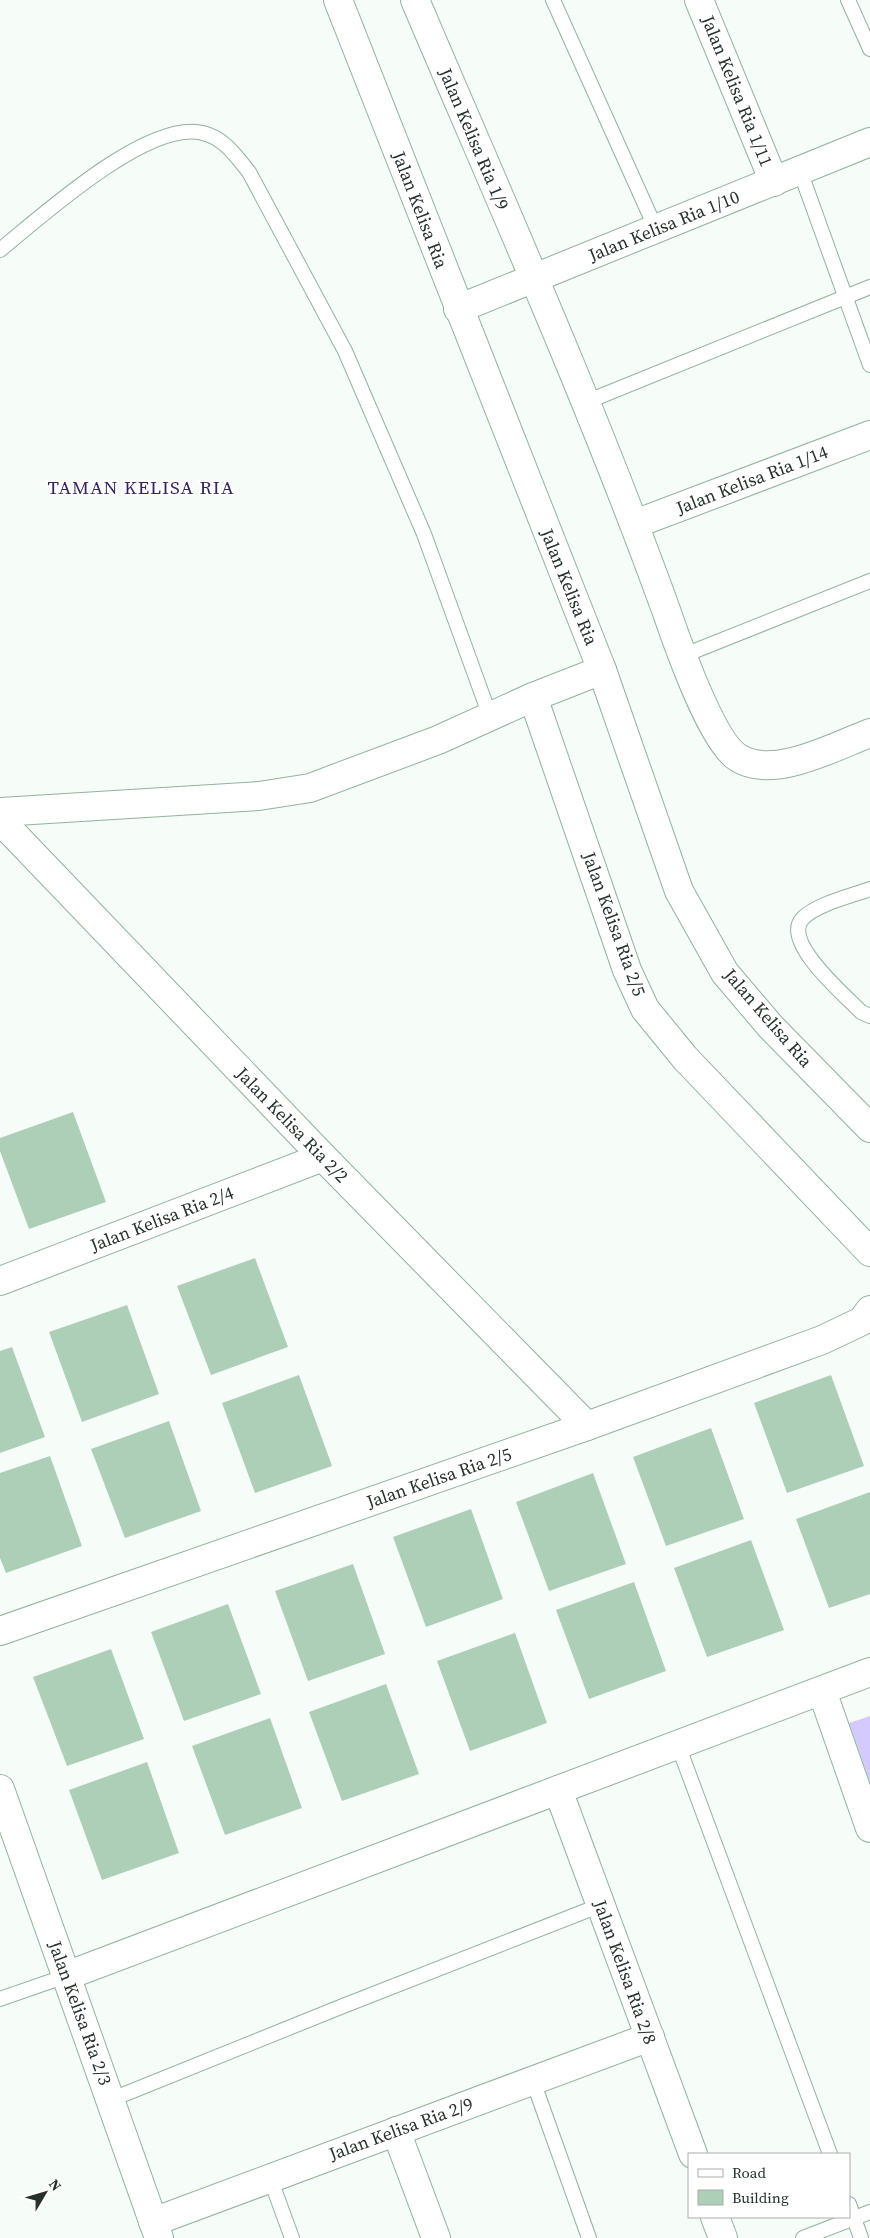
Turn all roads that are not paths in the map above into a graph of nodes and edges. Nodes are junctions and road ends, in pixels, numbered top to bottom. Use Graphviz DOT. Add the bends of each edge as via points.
graph roads {
  1 [pos="338,0"];
  2 [pos="415,0"];
  3 [pos="553,0"];
  4 [pos="699,0"];
  5 [pos="848,0"];
  6 [pos="870,49"];
  7 [pos="870,142"];
  8 [pos="800,170"];
  9 [pos="774,182"];
  10 [pos="656,229"];
  11 [pos="0,250"];
  12 [pos="533,278"];
  13 [pos="870,288"];
  14 [pos="846,297"];
  15 [pos="458,309"];
  16 [pos="870,365"];
  17 [pos="586,402"];
  18 [pos="870,435"];
  19 [pos="635,524"];
  20 [pos="870,581"];
  21 [pos="682,656"];
  22 [pos="602,670"];
  23 [pos="533,697"];
  24 [pos="490,716"];
  25 [pos="870,733"];
  26 [pos="0,812"];
  27 [pos="0,820"];
  28 [pos="870,889"];
  29 [pos="870,1016"];
  30 [pos="870,1128"];
  31 [pos="323,1157"];
  32 [pos="870,1252"];
  33 [pos="0,1281"];
  34 [pos="870,1310"];
  35 [pos="587,1426"];
  36 [pos="0,1631"];
  37 [pos="870,1672"];
  38 [pos="822,1691"];
  39 [pos="678,1745"];
  40 [pos="0,1789"];
  41 [pos="558,1790"];
  42 [pos="870,1828"];
  43 [pos="601,1906"];
  44 [pos="66,1976"];
  45 [pos="0,1999"];
  46 [pos="650,2037"];
  47 [pos="533,2080"];
  48 [pos="110,2100"];
  49 [pos="396,2131"];
  50 [pos="692,2153"];
  51 [pos="830,2153"];
  52 [pos="270,2178"];
  53 [pos="850,2207"];
  54 [pos="870,2212"];
  55 [pos="715,2218"];
  56 [pos="854,2218"];
  57 [pos="156,2230"];
  58 [pos="292,2238"];
  59 [pos="436,2238"];
  60 [pos="589,2238"];
  61 [pos="723,2238"];
  62 [pos="803,2238"];
  63 [pos="862,2238"];
  1 -- 15 [label="street, Jalan Kelisa Ria"];
  2 -- 12 [label="street, Jalan Kelisa Ria 1/9"];
  3 -- 10 [label="lane"];
  4 -- 9 [label="street, Jalan Kelisa Ria 1/11"];
  5 -- 6 [label="lane"];
  7 -- 8 [label="street, Jalan Kelisa Ria 1/10"];
  8 -- 9 [label="street, Jalan Kelisa Ria 1/10"];
  8 -- 14 [label="lane"];
  9 -- 10 [label="street, Jalan Kelisa Ria 1/10"];
  10 -- 12 [label="street, Jalan Kelisa Ria 1/10"];
  11 -- 24 [label="lane" via="80,185 143,144 177,132 204,133 228,145 249,172 345,351 424,534"];
  12 -- 15 [label="street, Jalan Kelisa Ria 1/10"];
  12 -- 17 [label="street, Jalan Kelisa Ria 1/9"];
  13 -- 14 [label="lane"];
  14 -- 16 [label="lane"];
  14 -- 17 [label="lane"];
  15 -- 22 [label="street, Jalan Kelisa Ria"];
  17 -- 19 [label="street, Jalan Kelisa Ria 1/9"];
  18 -- 19 [label="street, Jalan Kelisa Ria 1/14"];
  19 -- 21 [label="street, Jalan Kelisa Ria 1/9"];
  20 -- 21 [label="lane"];
  21 -- 25 [label="street, Jalan Kelisa Ria 1/9" via="724,744 736,757 749,763 793,763"];
  22 -- 23 [label="street"];
  22 -- 30 [label="street, Jalan Kelisa Ria" via="679,891 725,973 771,1027"];
  23 -- 24 [label="street"];
  23 -- 32 [label="street, Jalan Kelisa Ria 2/5" via="627,970 646,1009 685,1058"];
  24 -- 26 [label="street" via="438,740 310,788 258,796"];
  27 -- 31 [label="street, Jalan Kelisa Ria 2/2"];
  28 -- 29 [label="lane" via="811,912 801,920 797,934 812,961 861,1012"];
  31 -- 33 [label="street, Jalan Kelisa Ria 2/4"];
  31 -- 35 [label="street, Jalan Kelisa Ria 2/2"];
  34 -- 35 [label="street, Jalan Kelisa Ria 2/5" via="862,1321 822,1340"];
  35 -- 36 [label="street, Jalan Kelisa Ria 2/5"];
  37 -- 38 [label="street"];
  38 -- 39 [label="street"];
  38 -- 42 [label="street"];
  39 -- 41 [label="street"];
  39 -- 51 [label="lane"];
  40 -- 44 [label="street, Jalan Kelisa Ria 2/3"];
  41 -- 43 [label="street, Jalan Kelisa Ria 2/8"];
  41 -- 44 [label="street"];
  43 -- 46 [label="street, Jalan Kelisa Ria 2/8"];
  43 -- 48 [label="lane"];
  44 -- 45 [label="lane"];
  44 -- 48 [label="street, Jalan Kelisa Ria 2/3"];
  46 -- 47 [label="street, Jalan Kelisa Ria 2/9"];
  46 -- 50 [label="street, Jalan Kelisa Ria 2/8"];
  47 -- 49 [label="street, Jalan Kelisa Ria 2/9"];
  47 -- 60 [label="lane"];
  48 -- 57 [label="street, Jalan Kelisa Ria 2/3"];
  49 -- 52 [label="street, Jalan Kelisa Ria 2/9"];
  49 -- 59 [label="street"];
  52 -- 57 [label="street, Jalan Kelisa Ria 2/9"];
  52 -- 58 [label="lane"];
  53 -- 56 [label="lane"];
  54 -- 56 [label="lane"];
  55 -- 61 [label="street"];
  56 -- 62 [label="lane"];
  56 -- 63 [label="lane"];
}
